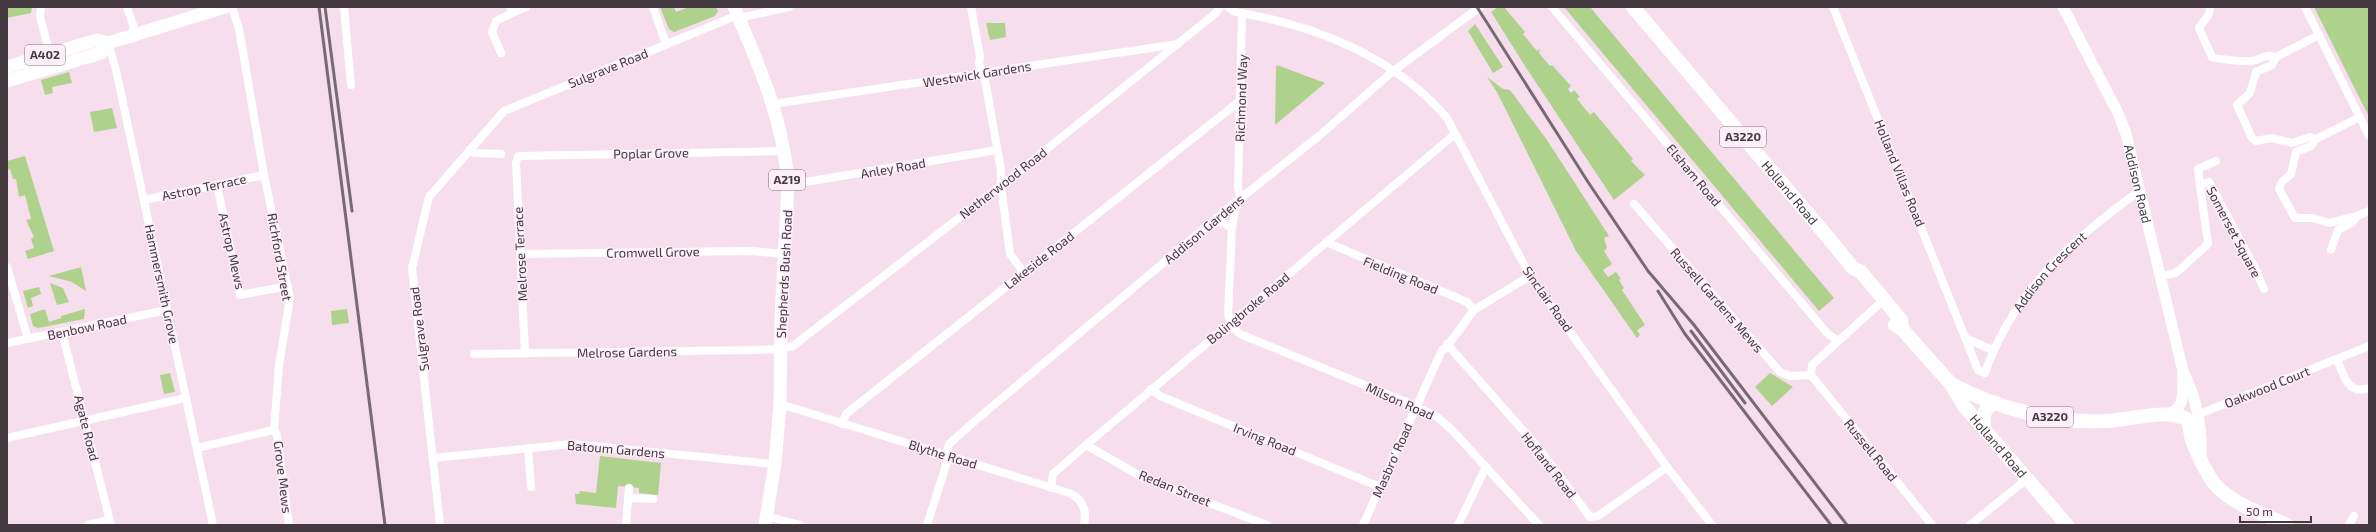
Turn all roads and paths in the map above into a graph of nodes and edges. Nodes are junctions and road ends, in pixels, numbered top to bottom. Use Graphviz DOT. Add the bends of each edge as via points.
graph roads {
  1 [pos="41,7"];
  2 [pos="128,7"];
  3 [pos="232,7"];
  4 [pos="344,7"];
  5 [pos="526,7"];
  6 [pos="652,7"];
  7 [pos="789,7"];
  8 [pos="971,7"];
  9 [pos="1220,7"];
  10 [pos="1228,7"];
  11 [pos="1480,7"];
  12 [pos="1552,7"];
  13 [pos="1633,7"];
  14 [pos="1833,7"];
  15 [pos="2063,7"];
  16 [pos="2210,7"];
  17 [pos="2305,7"];
  18 [pos="220,8"];
  19 [pos="511,10"];
  20 [pos="737,13"];
  21 [pos="1242,13"];
  22 [pos="136,34"];
  23 [pos="2319,35"];
  24 [pos="108,43"];
  25 [pos="1180,43"];
  26 [pos="666,44"];
  27 [pos="501,53"];
  28 [pos="50,54"];
  29 [pos="2276,57"];
  30 [pos="2251,61"];
  31 [pos="7,67"];
  32 [pos="982,72"];
  33 [pos="1392,72"];
  34 [pos="2256,72"];
  35 [pos="7,81"];
  36 [pos="351,85"];
  37 [pos="1241,100"];
  38 [pos="773,104"];
  39 [pos="2360,117"];
  40 [pos="1455,134"];
  41 [pos="2369,136"];
  42 [pos="2316,139"];
  43 [pos="2292,143"];
  44 [pos="469,150"];
  45 [pos="997,150"];
  46 [pos="784,151"];
  47 [pos="2296,152"];
  48 [pos="501,154"];
  49 [pos="518,156"];
  50 [pos="2216,161"];
  51 [pos="264,175"];
  52 [pos="217,185"];
  53 [pos="788,185"];
  54 [pos="2200,185"];
  55 [pos="1001,186"];
  56 [pos="2141,193"];
  57 [pos="144,200"];
  58 [pos="1239,200"];
  59 [pos="1634,204"];
  60 [pos="2369,210"];
  61 [pos="2357,216"];
  62 [pos="1214,222"];
  63 [pos="2334,222"];
  64 [pos="1232,228"];
  65 [pos="2338,230"];
  66 [pos="1326,242"];
  67 [pos="2331,250"];
  68 [pos="521,254"];
  69 [pos="786,254"];
  70 [pos="7,267"];
  71 [pos="1853,268"];
  72 [pos="1024,273"];
  73 [pos="1530,276"];
  74 [pos="2161,276"];
  75 [pos="288,286"];
  76 [pos="2264,289"];
  77 [pos="1878,305"];
  78 [pos="167,310"];
  79 [pos="1474,310"];
  80 [pos="1230,322"];
  81 [pos="1902,329"];
  82 [pos="62,332"];
  83 [pos="28,339"];
  84 [pos="1967,339"];
  85 [pos="1837,340"];
  86 [pos="7,343"];
  87 [pos="1447,344"];
  88 [pos="2369,346"];
  89 [pos="780,349"];
  90 [pos="1993,350"];
  91 [pos="525,353"];
  92 [pos="474,354"];
  93 [pos="2337,359"];
  94 [pos="2183,371"];
  95 [pos="1986,373"];
  96 [pos="1811,375"];
  97 [pos="1951,384"];
  98 [pos="2369,388"];
  99 [pos="1151,389"];
  100 [pos="186,398"];
  101 [pos="1996,403"];
  102 [pos="780,404"];
  103 [pos="1416,407"];
  104 [pos="2162,415"];
  105 [pos="2197,415"];
  106 [pos="85,421"];
  107 [pos="842,424"];
  108 [pos="274,430"];
  109 [pos="1986,432"];
  110 [pos="7,438"];
  111 [pos="1086,445"];
  112 [pos="197,448"];
  113 [pos="528,448"];
  114 [pos="947,456"];
  115 [pos="434,458"];
  116 [pos="2201,458"];
  117 [pos="775,464"];
  118 [pos="1486,467"];
  119 [pos="1667,467"];
  120 [pos="2027,479"];
  121 [pos="531,487"];
  122 [pos="1380,487"];
  123 [pos="629,488"];
  124 [pos="1051,488"];
  125 [pos="628,498"];
  126 [pos="653,500"];
  127 [pos="2354,516"];
  128 [pos="766,521"];
  129 [pos="110,522"];
  130 [pos="88,525"];
  131 [pos="214,525"];
  132 [pos="289,525"];
  133 [pos="440,525"];
  134 [pos="626,525"];
  135 [pos="800,525"];
  136 [pos="927,525"];
  137 [pos="1084,525"];
  138 [pos="1267,525"];
  139 [pos="1363,525"];
  140 [pos="1458,525"];
  141 [pos="1539,525"];
  142 [pos="1712,525"];
  143 [pos="1932,525"];
  144 [pos="1970,525"];
  145 [pos="2067,525"];
  146 [pos="2287,525"];
  147 [pos="2349,525"];
  1 -- 28 [label="street" via="40,17"];
  2 -- 22 [label="street"];
  3 -- 51 [label="street, Richford Street" via="239,29"];
  4 -- 36 [label="street"];
  5 -- 19 [label="street"];
  6 -- 26 [label="street"];
  7 -- 20 [label="street, Sulgrave Road"];
  8 -- 32 [label="street"];
  9 -- 25 [label="street, Netherwood Road"];
  10 -- 21 [label="street"];
  11 -- 33 [label="street, Addison Gardens"];
  12 -- 85 [label="street, Elsham Road" via="1827,333"];
  13 -- 71 [label="highway, Holland Road / A3220"];
  14 -- 84 [label="street, Holland Villas Road"];
  15 -- 56 [label="street, Addison Road" via="2118,113"];
  16 -- 30 [label="street" via="2209,14 2198,28 2212,57 2216,60"];
  17 -- 23 [label="street"];
  18 -- 22 [label="main road, A402"];
  19 -- 27 [label="street" via="492,28"];
  20 -- 26 [label="street, Sulgrave Road"];
  20 -- 38 [label="main road, Shepherds Bush Road / A219"];
  21 -- 33 [label="street, Sinclair Road" via="1324,35 1374,58"];
  21 -- 37 [label="street, Richmond Way"];
  22 -- 24 [label="main road, A402"];
  23 -- 29 [label="street"];
  23 -- 39 [label="street"];
  24 -- 28 [label="main road, A402" via="97,40"];
  24 -- 35 [label="main road, A402" via="101,53"];
  24 -- 57 [label="street, Hammersmith Grove"];
  25 -- 32 [label="street, Westwick Gardens"];
  25 -- 55 [label="street, Netherwood Road"];
  26 -- 44 [label="street, Sulgrave Road" via="504,110"];
  28 -- 31 [label="main road, A402"];
  29 -- 30 [label="street" via="2267,55"];
  29 -- 34 [label="street" via="2272,65"];
  30 -- 34 [label="street"];
  32 -- 38 [label="street, Westwick Gardens"];
  32 -- 45 [label="street"];
  33 -- 40 [label="street, Sinclair Road" via="1434,103 1447,118"];
  33 -- 58 [label="street, Addison Gardens" via="1320,136"];
  34 -- 43 [label="street" via="2250,93 2237,105 2252,138 2256,141 2272,138"];
  37 -- 58 [label="street, Richmond Way"];
  37 -- 72 [label="street, Lakeside Road"];
  38 -- 46 [label="main road, Shepherds Bush Road / A219"];
  39 -- 41 [label="street"];
  39 -- 42 [label="street"];
  40 -- 66 [label="street, Bolingbroke Road"];
  40 -- 73 [label="street, Sinclair Road"];
  42 -- 43 [label="street" via="2310,136"];
  42 -- 47 [label="street" via="2311,146"];
  43 -- 47 [label="street"];
  44 -- 48 [label="street" via="474,153"];
  44 -- 115 [label="street, Sulgrave Road" via="426,202 412,264"];
  45 -- 53 [label="street, Anley Road"];
  45 -- 55 [label="street"];
  46 -- 49 [label="street, Poplar Grove"];
  46 -- 53 [label="main road, Shepherds Bush Road / A219"];
  47 -- 63 [label="street" via="2291,174 2282,182 2279,189 2291,214 2300,219 2313,218"];
  49 -- 68 [label="street, Melrose Terrace" via="516,163"];
  50 -- 54 [label="street, Somerset Square" via="2198,169"];
  51 -- 52 [label="street, Astrop Terrace"];
  51 -- 75 [label="street, Richford Street"];
  52 -- 57 [label="street, Astrop Terrace"];
  52 -- 75 [label="street, Astrop Mews" via="240,295"];
  53 -- 69 [label="main road, Shepherds Bush Road / A219"];
  54 -- 74 [label="street, Somerset Square" via="2208,244 2176,273"];
  54 -- 76 [label="street, Somerset Square" via="2209,182"];
  55 -- 72 [label="street" via="1010,254"];
  55 -- 89 [label="street, Netherwood Road" via="801,340"];
  56 -- 74 [label="street, Addison Road"];
  56 -- 90 [label="street, Addison Crescent" via="2134,195 2079,236 2056,258 2014,313"];
  57 -- 78 [label="street, Hammersmith Grove"];
  58 -- 62 [label="street, Addison Gardens"];
  58 -- 64 [label="street, Richmond Way"];
  59 -- 96 [label="street, Russell Gardens Mews" via="1780,372 1790,376"];
  60 -- 61 [label="street"];
  61 -- 63 [label="street"];
  61 -- 65 [label="street" via="2352,223"];
  62 -- 64 [label="street" via="1223,222"];
  62 -- 114 [label="street, Addison Gardens" via="953,440 949,444"];
  63 -- 65 [label="street"];
  64 -- 80 [label="street, Richmond Way" via="1228,314"];
  65 -- 67 [label="street"];
  66 -- 79 [label="street, Fielding Road" via="1467,302"];
  66 -- 80 [label="street, Bolingbroke Road"];
  68 -- 69 [label="street, Cromwell Grove" via="751,251"];
  68 -- 91 [label="street, Melrose Terrace"];
  69 -- 89 [label="main road, Shepherds Bush Road / A219"];
  70 -- 83 [label="street"];
  71 -- 77 [label="highway, Holland Road / A3220" via="1854,278"];
  71 -- 81 [label="highway, Holland Road / A3220" via="1860,272 1901,320"];
  72 -- 107 [label="street, Lakeside Road" via="846,414"];
  73 -- 79 [label="street, Masbro' Road"];
  73 -- 119 [label="street, Sinclair Road"];
  74 -- 94 [label="street, Addison Road"];
  75 -- 108 [label="street, Richford Street" via="290,298"];
  77 -- 81 [label="highway, Holland Road / A3220" via="1896,327"];
  77 -- 85 [label="street"];
  78 -- 82 [label="street, Benbow Road"];
  78 -- 100 [label="street, Hammersmith Grove"];
  79 -- 87 [label="street, Masbro' Road"];
  80 -- 99 [label="street, Bolingbroke Road"];
  80 -- 103 [label="street, Milson Road" via="1240,334"];
  81 -- 97 [label="highway, Holland Road / A3220"];
  82 -- 83 [label="street, Benbow Road"];
  82 -- 106 [label="street, Agate Road"];
  83 -- 86 [label="street, Benbow Road"];
  84 -- 90 [label="street"];
  84 -- 95 [label="street, Holland Villas Road" via="1975,365 1978,370"];
  85 -- 96 [label="street" via="1812,365"];
  87 -- 103 [label="street, Masbro' Road"];
  87 -- 119 [label="street, Hofland Road" via="1541,451 1590,517 1598,516"];
  88 -- 93 [label="street, Oakwood Court"];
  89 -- 91 [label="street, Melrose Gardens"];
  89 -- 102 [label="main road, Shepherds Bush Road / A219"];
  90 -- 95 [label="street, Addison Crescent"];
  91 -- 92 [label="street, Melrose Gardens"];
  93 -- 98 [label="street" via="2349,385 2358,391"];
  93 -- 105 [label="street, Oakwood Court"];
  94 -- 104 [label="street, Addison Road" via="2182,404 2178,410"];
  94 -- 105 [label="street, Addison Road" via="2190,385"];
  96 -- 143 [label="street, Russell Road"];
  97 -- 101 [label="highway, A3220" via="1969,394"];
  97 -- 109 [label="highway, Holland Road / A3220" via="1964,406"];
  99 -- 111 [label="street, Bolingbroke Road"];
  99 -- 122 [label="street, Irving Road" via="1160,396"];
  100 -- 106 [label="street"];
  100 -- 112 [label="street, Hammersmith Grove"];
  101 -- 104 [label="highway, A3220" via="2066,421 2106,421"];
  101 -- 109 [label="highway" via="1988,406 1983,416"];
  102 -- 107 [label="street, Blythe Road"];
  102 -- 117 [label="main road, Shepherds Bush Road / A219"];
  103 -- 118 [label="street, Milson Road" via="1442,420"];
  103 -- 122 [label="street, Masbro' Road"];
  104 -- 116 [label="highway, Addison Road / A3220" via="2179,416 2187,420"];
  105 -- 116 [label="street, Addison Road" via="2202,439"];
  106 -- 110 [label="street"];
  106 -- 129 [label="street, Agate Road"];
  107 -- 114 [label="street, Blythe Road"];
  108 -- 112 [label="street"];
  108 -- 132 [label="street, Grove Mews" via="277,435"];
  109 -- 120 [label="highway, Holland Road / A3220"];
  111 -- 124 [label="street, Bolingbroke Road" via="1053,474"];
  111 -- 138 [label="street, Redan Street" via="1144,478"];
  112 -- 131 [label="street, Hammersmith Grove"];
  113 -- 115 [label="street, Batoum Gardens"];
  113 -- 117 [label="street, Batoum Gardens" via="571,444"];
  113 -- 121 [label="street"];
  114 -- 124 [label="street, Blythe Road"];
  114 -- 136 [label="street, Addison Gardens"];
  115 -- 133 [label="street, Sulgrave Road"];
  116 -- 146 [label="highway, Addison Road / A3220" via="2212,482 2228,496"];
  117 -- 128 [label="main road, Shepherds Bush Road / A219"];
  118 -- 140 [label="street"];
  118 -- 141 [label="street, Milson Road"];
  119 -- 142 [label="street, Sinclair Road"];
  120 -- 144 [label="street"];
  120 -- 145 [label="highway, Holland Road / A3220"];
  122 -- 139 [label="street, Masbro' Road"];
  123 -- 125 [label="street"];
  124 -- 137 [label="street, Blythe Road" via="1074,495 1080,501 1085,509"];
  125 -- 126 [label="street"];
  125 -- 134 [label="street"];
  127 -- 147 [label="street"];
  128 -- 135 [label="street"];
  129 -- 130 [label="street"];
}
